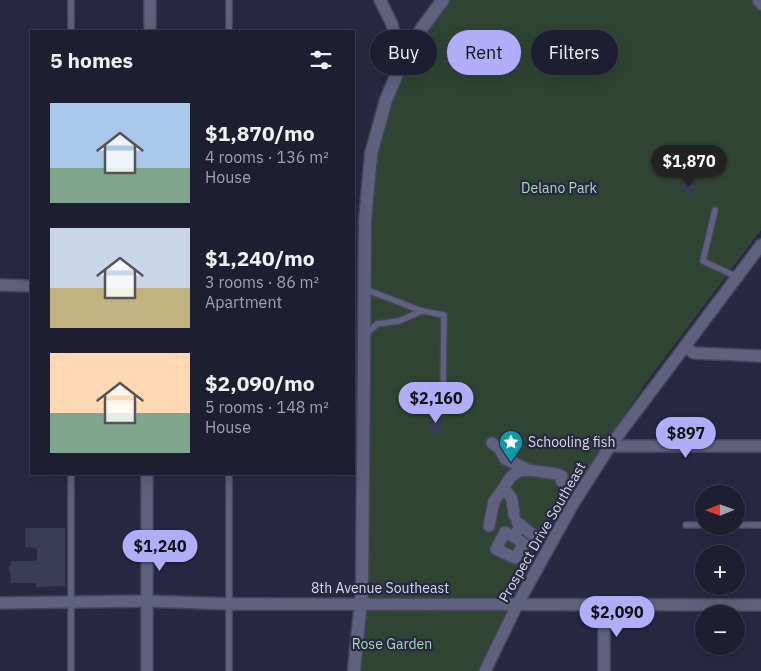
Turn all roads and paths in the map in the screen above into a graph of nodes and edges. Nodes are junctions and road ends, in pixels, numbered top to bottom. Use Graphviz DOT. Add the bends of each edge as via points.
graph roads {
  1 [pos="71,0"];
  2 [pos="150,0"];
  3 [pos="229,0"];
  4 [pos="380,0"];
  5 [pos="443,0"];
  6 [pos="758,0"];
  7 [pos="761,4"];
  8 [pos="71,30"];
  9 [pos="150,30"];
  10 [pos="229,30"];
  11 [pos="393,30"];
  12 [pos="421,30"];
  13 [pos="397,75"];
  14 [pos="715,210"];
  15 [pos="761,244"];
  16 [pos="737,277"];
  17 [pos="0,286"];
  18 [pos="30,286"];
  19 [pos="359,289"];
  20 [pos="422,311"];
  21 [pos="364,336"];
  22 [pos="685,347"];
  23 [pos="761,356"];
  24 [pos="443,395"];
  25 [pos="492,443"];
  26 [pos="610,446"];
  27 [pos="761,446"];
  28 [pos="506,459"];
  29 [pos="533,473"];
  30 [pos="71,475"];
  31 [pos="147,475"];
  32 [pos="230,475"];
  33 [pos="566,481"];
  34 [pos="506,485"];
  35 [pos="518,521"];
  36 [pos="686,525"];
  37 [pos="695,525"];
  38 [pos="745,525"];
  39 [pos="761,525"];
  40 [pos="489,526"];
  41 [pos="514,536"];
  42 [pos="535,537"];
  43 [pos="147,601"];
  44 [pos="72,602"];
  45 [pos="0,603"];
  46 [pos="360,603"];
  47 [pos="518,603"];
  48 [pos="229,604"];
  49 [pos="604,605"];
  50 [pos="761,605"];
  51 [pos="71,671"];
  52 [pos="147,671"];
  53 [pos="228,671"];
  54 [pos="354,671"];
  55 [pos="485,671"];
  56 [pos="604,671"];
  1 -- 8 [label="lane"];
  2 -- 9 [label="street"];
  3 -- 10 [label="lane"];
  4 -- 11 [label="street"];
  5 -- 12 [label="street"];
  6 -- 7 [label="street"];
  13 -- 19 [label="street" via="371,154"];
  14 -- 16 [label="lane" via="703,261"];
  15 -- 16 [label="street, Prospect Drive Southeast"];
  16 -- 22 [label="street, Prospect Drive Southeast"];
  17 -- 18 [label="street"];
  19 -- 20 [label="lane"];
  19 -- 21 [label="street"];
  20 -- 21 [label="lane" via="399,321 377,324"];
  20 -- 24 [label="lane" via="444,316"];
  21 -- 46 [label="street"];
  22 -- 23 [label="street" via="694,353"];
  22 -- 26 [label="street, Prospect Drive Southeast"];
  25 -- 28 [label="street"];
  26 -- 27 [label="street"];
  26 -- 47 [label="street, Prospect Drive Southeast" via="573,504"];
  28 -- 29 [label="street"];
  28 -- 34 [label="street"];
  29 -- 33 [label="street"];
  29 -- 34 [label="street"];
  30 -- 44 [label="lane"];
  31 -- 43 [label="street"];
  32 -- 48 [label="lane"];
  34 -- 35 [label="street"];
  34 -- 40 [label="street" via="494,501"];
  35 -- 41 [label="street"];
  35 -- 42 [label="street"];
  36 -- 37 [label="lane"];
  38 -- 39 [label="lane"];
  43 -- 44 [label="street, 8th Avenue Southeast"];
  43 -- 48 [label="street, 8th Avenue Southeast"];
  43 -- 52 [label="street"];
  44 -- 45 [label="street, 8th Avenue Southeast"];
  44 -- 51 [label="lane"];
  46 -- 47 [label="street, 8th Avenue Southeast"];
  46 -- 48 [label="street, 8th Avenue Southeast"];
  46 -- 54 [label="street"];
  47 -- 49 [label="street, 8th Avenue Southeast"];
  47 -- 55 [label="street, Prospect Drive Southeast"];
  48 -- 53 [label="lane"];
  49 -- 50 [label="street, 8th Avenue Southeast"];
  49 -- 56 [label="street"];
}
